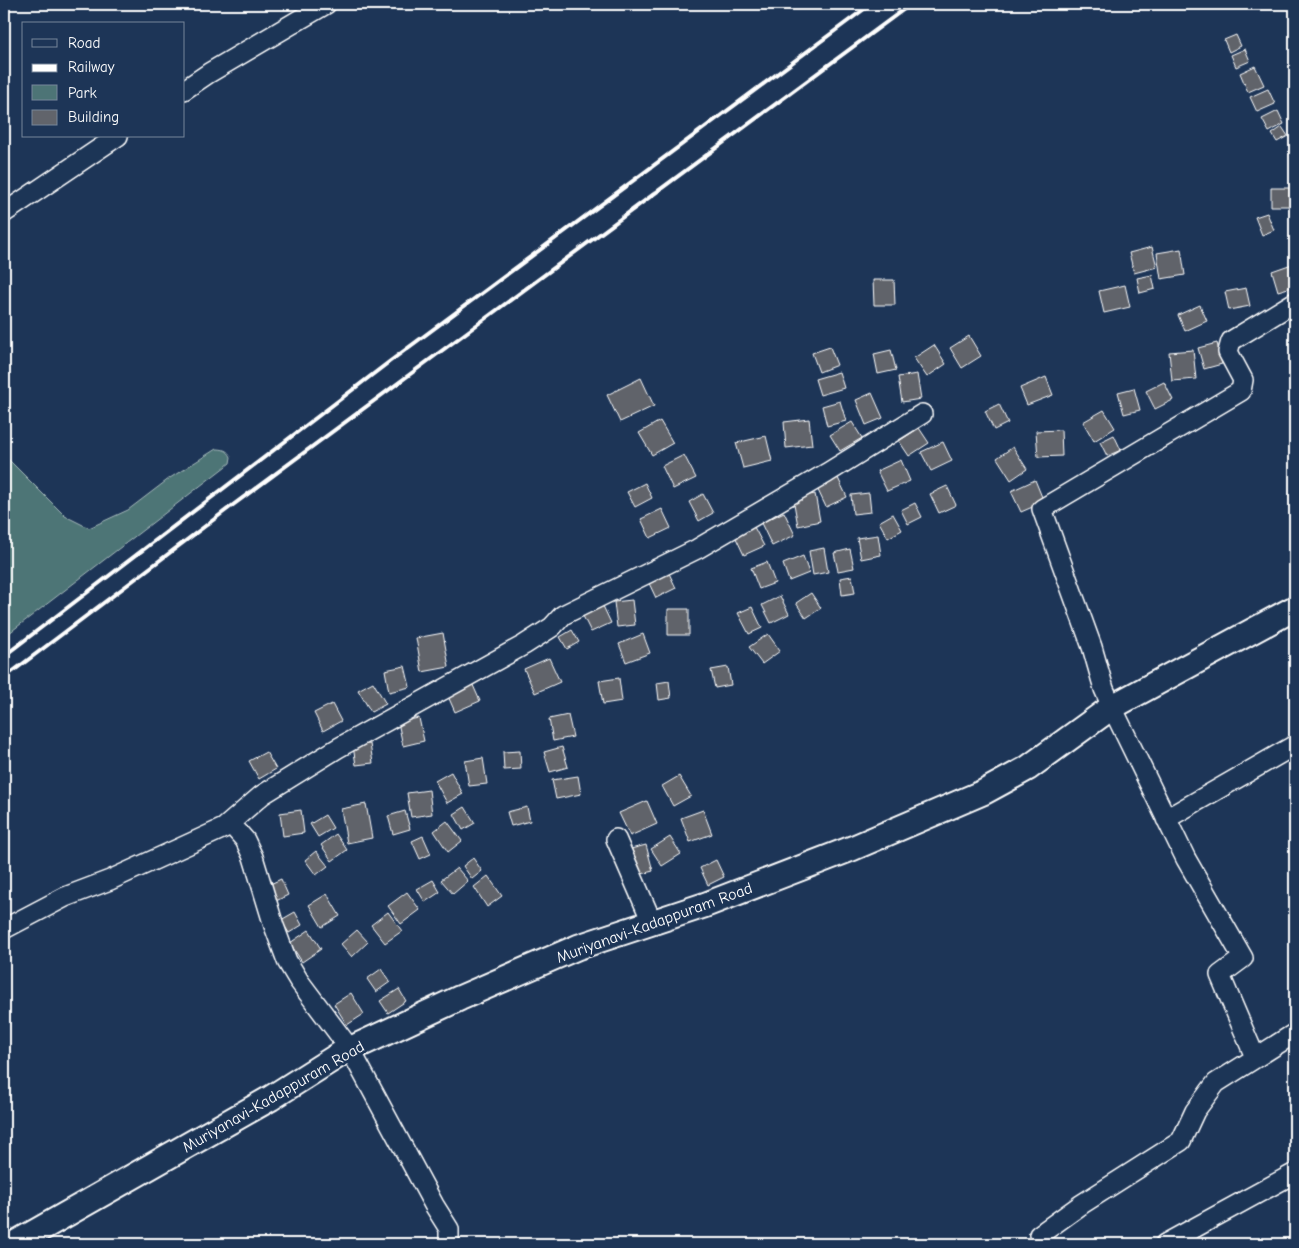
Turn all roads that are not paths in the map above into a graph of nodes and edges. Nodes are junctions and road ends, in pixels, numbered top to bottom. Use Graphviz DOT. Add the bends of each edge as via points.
graph roads {
  1 [pos="326,4"];
  2 [pos="185,89"];
  3 [pos="115,138"];
  4 [pos="4,213"];
  5 [pos="1295,302"];
  6 [pos="922,414"];
  7 [pos="1295,608"];
  8 [pos="1112,707"];
  9 [pos="1295,745"];
  10 [pos="1166,819"];
  11 [pos="230,823"];
  12 [pos="616,839"];
  13 [pos="652,922"];
  14 [pos="4,930"];
  15 [pos="1295,1033"];
  16 [pos="350,1050"];
  17 [pos="1256,1057"];
  18 [pos="1295,1173"];
  19 [pos="1039,1234"];
  20 [pos="452,1239"];
  21 [pos="14,1244"];
  22 [pos="1165,1244"];
  1 -- 2 [label="street"];
  3 -- 4 [label="street"];
  5 -- 8 [label="street" via="1231,341 1228,352 1243,380 1242,391 1042,509"];
  6 -- 11 [label="street" via="697,549 563,615 552,627 524,645 338,748 262,795"];
  7 -- 8 [label="main road, Muriyanavi-Kadappuram Road"];
  8 -- 10 [label="street"];
  8 -- 13 [label="main road, Muriyanavi-Kadappuram Road" via="1028,768 984,792 853,848"];
  9 -- 10 [label="street"];
  10 -- 17 [label="street" via="1244,958 1220,975"];
  11 -- 14 [label="street" via="119,876 65,897"];
  11 -- 16 [label="street" via="253,857 287,961"];
  12 -- 13 [label="street"];
  13 -- 16 [label="main road, Muriyanavi-Kadappuram Road" via="578,947"];
  15 -- 17 [label="street"];
  16 -- 20 [label="street"];
  16 -- 21 [label="main road, Muriyanavi-Kadappuram Road"];
  17 -- 19 [label="street" via="1216,1083 1195,1111 1181,1141"];
  18 -- 22 [label="street"];
}
